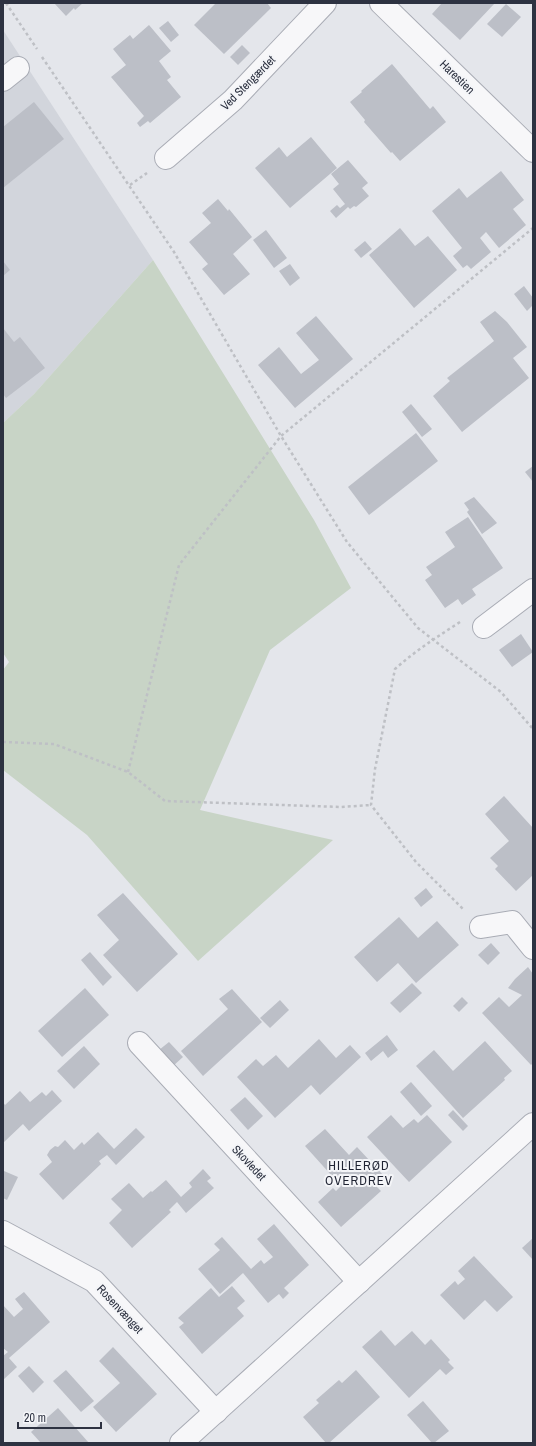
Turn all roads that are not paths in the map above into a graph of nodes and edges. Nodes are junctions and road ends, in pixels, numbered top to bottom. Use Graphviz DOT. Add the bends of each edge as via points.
graph roads {
  1 [pos="325,3"];
  2 [pos="381,3"];
  3 [pos="533,152"];
  4 [pos="166,158"];
  5 [pos="533,590"];
  6 [pos="484,627"];
  7 [pos="481,927"];
  8 [pos="533,948"];
  9 [pos="139,1043"];
  10 [pos="533,1124"];
  11 [pos="3,1232"];
  12 [pos="358,1282"];
  13 [pos="216,1412"];
  14 [pos="181,1443"];
  1 -- 4 [label="street, Ved Stengærdet" via="233,100"];
  2 -- 3 [label="street, Harestien"];
  5 -- 6 [label="street"];
  7 -- 8 [label="street" via="512,922"];
  9 -- 12 [label="street, Skovledet"];
  10 -- 12 [label="street"];
  11 -- 13 [label="street, Rosenvænget" via="94,1280"];
  12 -- 13 [label="street"];
  13 -- 14 [label="street"];
}
